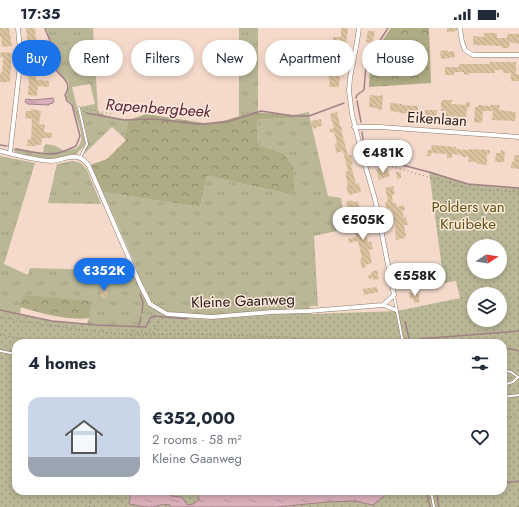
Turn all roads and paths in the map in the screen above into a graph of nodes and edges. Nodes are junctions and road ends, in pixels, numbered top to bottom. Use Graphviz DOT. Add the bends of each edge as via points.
graph roads {
  1 [pos="18,28"];
  2 [pos="359,28"];
  3 [pos="460,28"];
  4 [pos="519,55"];
  5 [pos="79,108"];
  6 [pos="84,114"];
  7 [pos="111,114"];
  8 [pos="354,127"];
  9 [pos="519,137"];
  10 [pos="0,151"];
  11 [pos="10,153"];
  12 [pos="80,158"];
  13 [pos="363,158"];
  14 [pos="519,192"];
  15 [pos="394,295"];
  16 [pos="150,304"];
  17 [pos="383,305"];
  18 [pos="396,310"];
  19 [pos="0,317"];
  20 [pos="158,321"];
  21 [pos="132,332"];
  22 [pos="0,335"];
  23 [pos="132,335"];
  24 [pos="22,339"];
  25 [pos="132,339"];
  26 [pos="301,339"];
  27 [pos="403,339"];
  28 [pos="0,351"];
  29 [pos="12,353"];
  30 [pos="507,371"];
  31 [pos="518,377"];
  32 [pos="507,378"];
  33 [pos="507,384"];
  34 [pos="519,395"];
  35 [pos="507,396"];
  36 [pos="519,416"];
  37 [pos="507,417"];
  38 [pos="92,495"];
  39 [pos="105,495"];
  40 [pos="432,495"];
  41 [pos="121,500"];
  42 [pos="89,507"];
  43 [pos="434,507"];
  1 -- 11 [label="street" via="20,65"];
  2 -- 8 [label="street" via="349,91"];
  3 -- 4 [label="street" via="465,50 473,55"];
  5 -- 12 [label="lane" via="87,144"];
  6 -- 7 [label="path" via="86,109 89,109"];
  8 -- 9 [label="street, Eikenlaan"];
  8 -- 13 [label="street"];
  10 -- 11 [label="street"];
  11 -- 12 [label="street" via="47,161 71,156"];
  12 -- 16 [label="street" via="89,166"];
  13 -- 14 [label="path" via="470,189"];
  13 -- 15 [label="street" via="375,200"];
  15 -- 17 [label="street"];
  15 -- 18 [label="lane"];
  16 -- 17 [label="street, Kleine Gaanweg" via="167,314 212,317"];
  16 -- 21 [label="path" via="146,312 133,320"];
  17 -- 18 [label="street, Kleine Gaanweg"];
  18 -- 27 [label="lane"];
  19 -- 23 [label="path"];
  20 -- 21 [label="path" via="153,332"];
  21 -- 23 [label="path"];
  22 -- 24 [label="path"];
  23 -- 25 [label="path"];
  23 -- 26 [label="path" via="192,334"];
  28 -- 29 [label="lane"];
  30 -- 31 [label="lane"];
  31 -- 32 [label="path"];
  31 -- 33 [label="lane"];
  34 -- 35 [label="lane"];
  36 -- 37 [label="path"];
  38 -- 42 [label="path"];
  39 -- 41 [label="path"];
  40 -- 43 [label="lane"];
}
